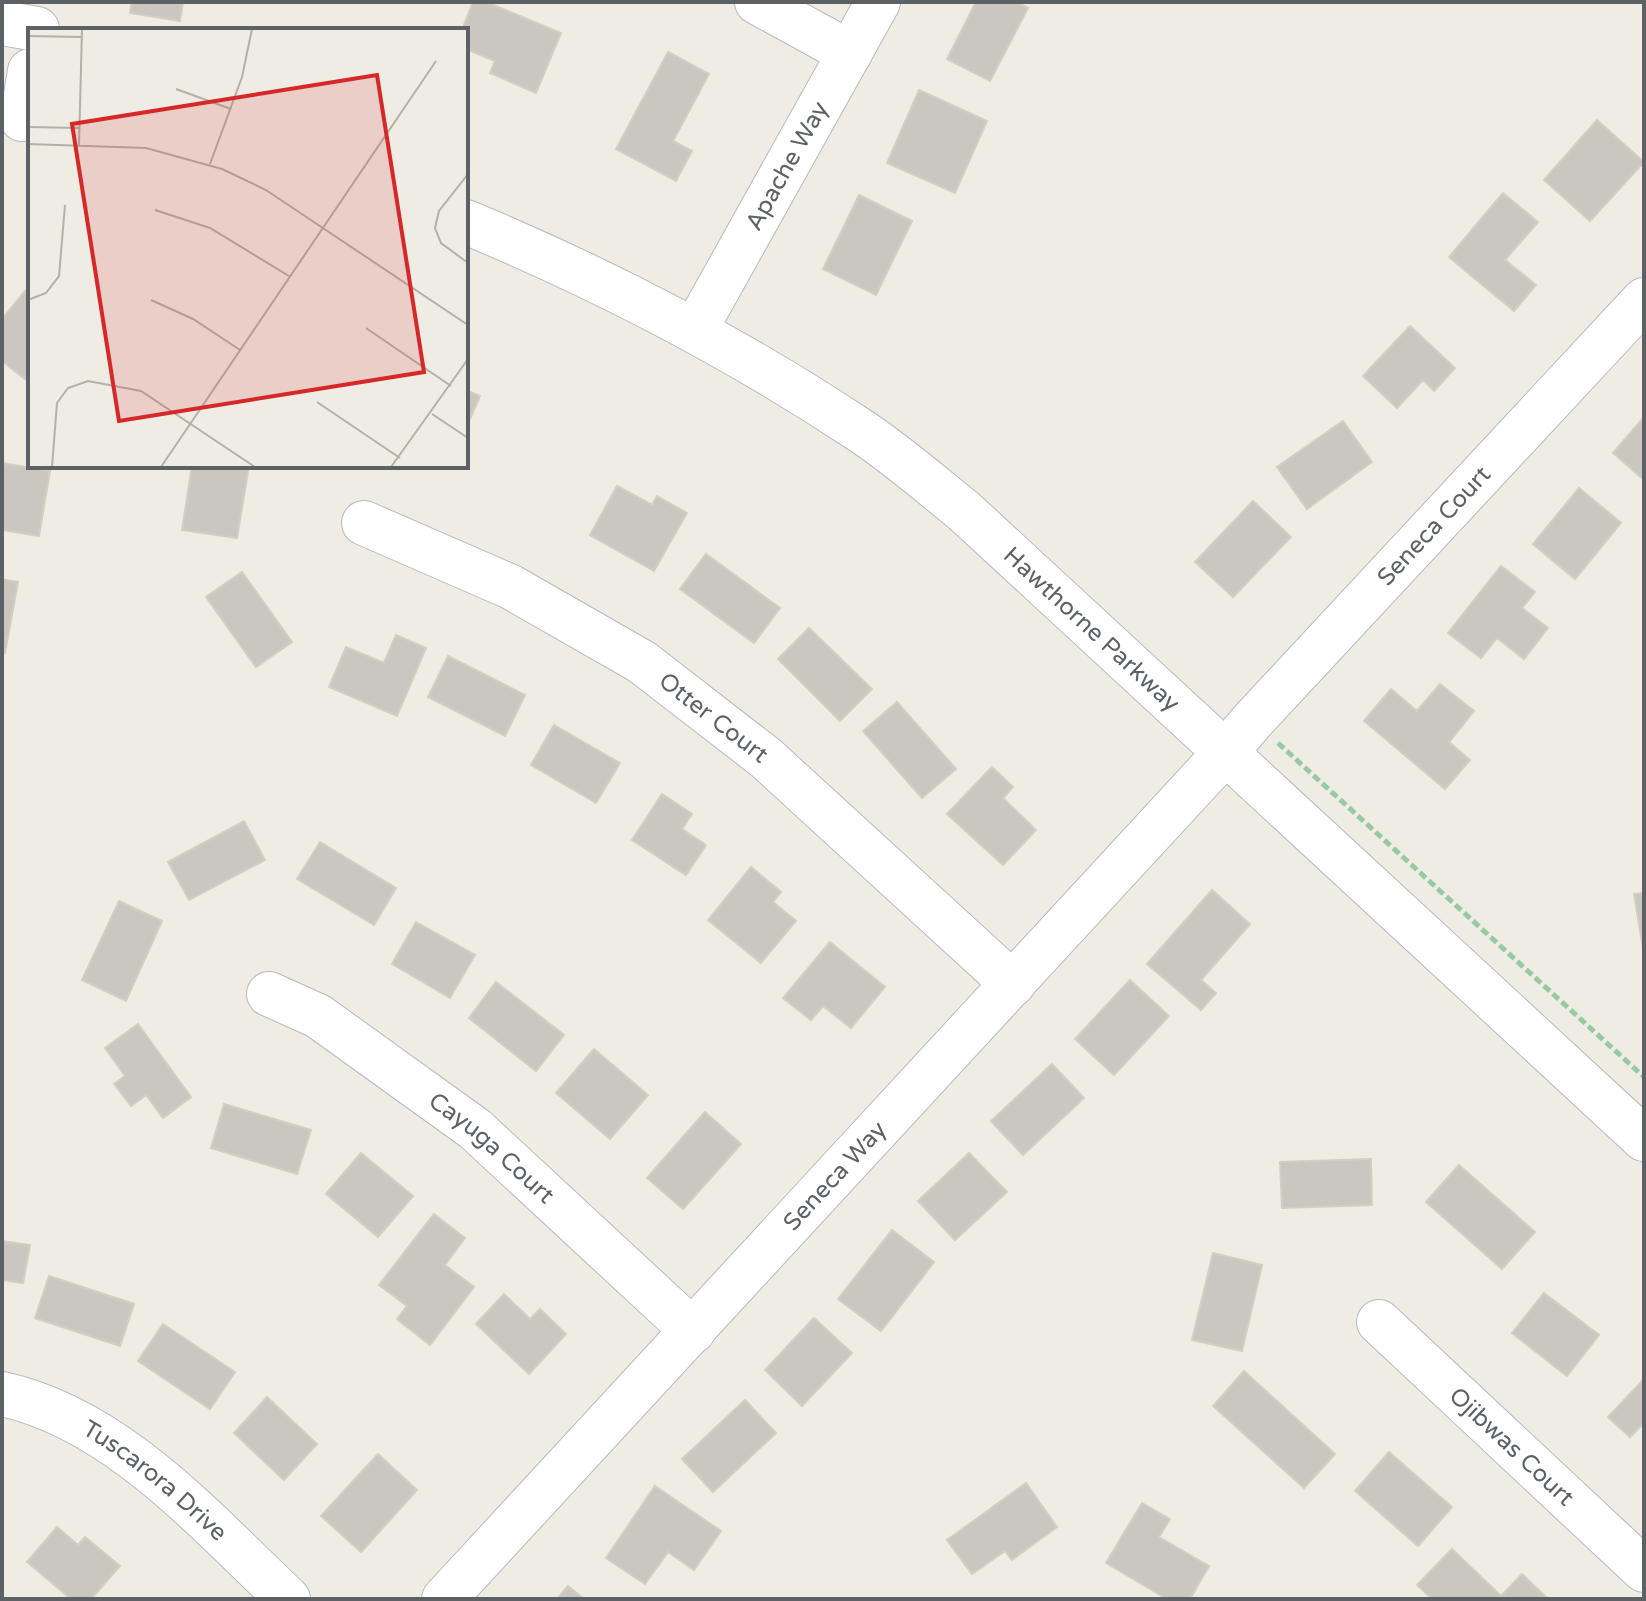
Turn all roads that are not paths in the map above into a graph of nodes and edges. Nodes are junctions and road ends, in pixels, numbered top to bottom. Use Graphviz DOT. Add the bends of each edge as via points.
graph roads {
  1 [pos="42,2"];
  2 [pos="757,2"];
  3 [pos="878,2"];
  4 [pos="2,23"];
  5 [pos="28,28"];
  6 [pos="37,28"];
  7 [pos="850,53"];
  8 [pos="28,79"];
  9 [pos="18,118"];
  10 [pos="468,223"];
  11 [pos="1644,300"];
  12 [pos="695,330"];
  13 [pos="364,523"];
  14 [pos="1225,753"];
  15 [pos="1013,984"];
  16 [pos="269,994"];
  17 [pos="1644,1139"];
  18 [pos="1379,1322"];
  19 [pos="693,1331"];
  20 [pos="2,1394"];
  21 [pos="1644,1570"];
  22 [pos="288,1599"];
  23 [pos="444,1599"];
  1 -- 6 [label="street"];
  2 -- 7 [label="street"];
  3 -- 7 [label="street, Apache Way"];
  4 -- 5 [label="street"];
  7 -- 12 [label="street, Apache Way"];
  8 -- 9 [label="street"];
  10 -- 12 [label="street, Hawthorne Parkway" via="559,261"];
  11 -- 14 [label="street, Seneca Court"];
  12 -- 14 [label="street, Hawthorne Parkway" via="861,430 964,511"];
  13 -- 15 [label="street, Otter Court" via="511,587 642,662 766,758"];
  14 -- 15 [label="street, Seneca Way"];
  14 -- 17 [label="street, Hawthorne Parkway"];
  15 -- 19 [label="street, Seneca Way"];
  16 -- 19 [label="street, Cayuga Court" via="318,1016 475,1129"];
  18 -- 21 [label="street, Ojibwas Court"];
  19 -- 23 [label="street, Seneca Way"];
  20 -- 22 [label="street, Tuscarora Drive" via="79,1422 140,1462"];
}
